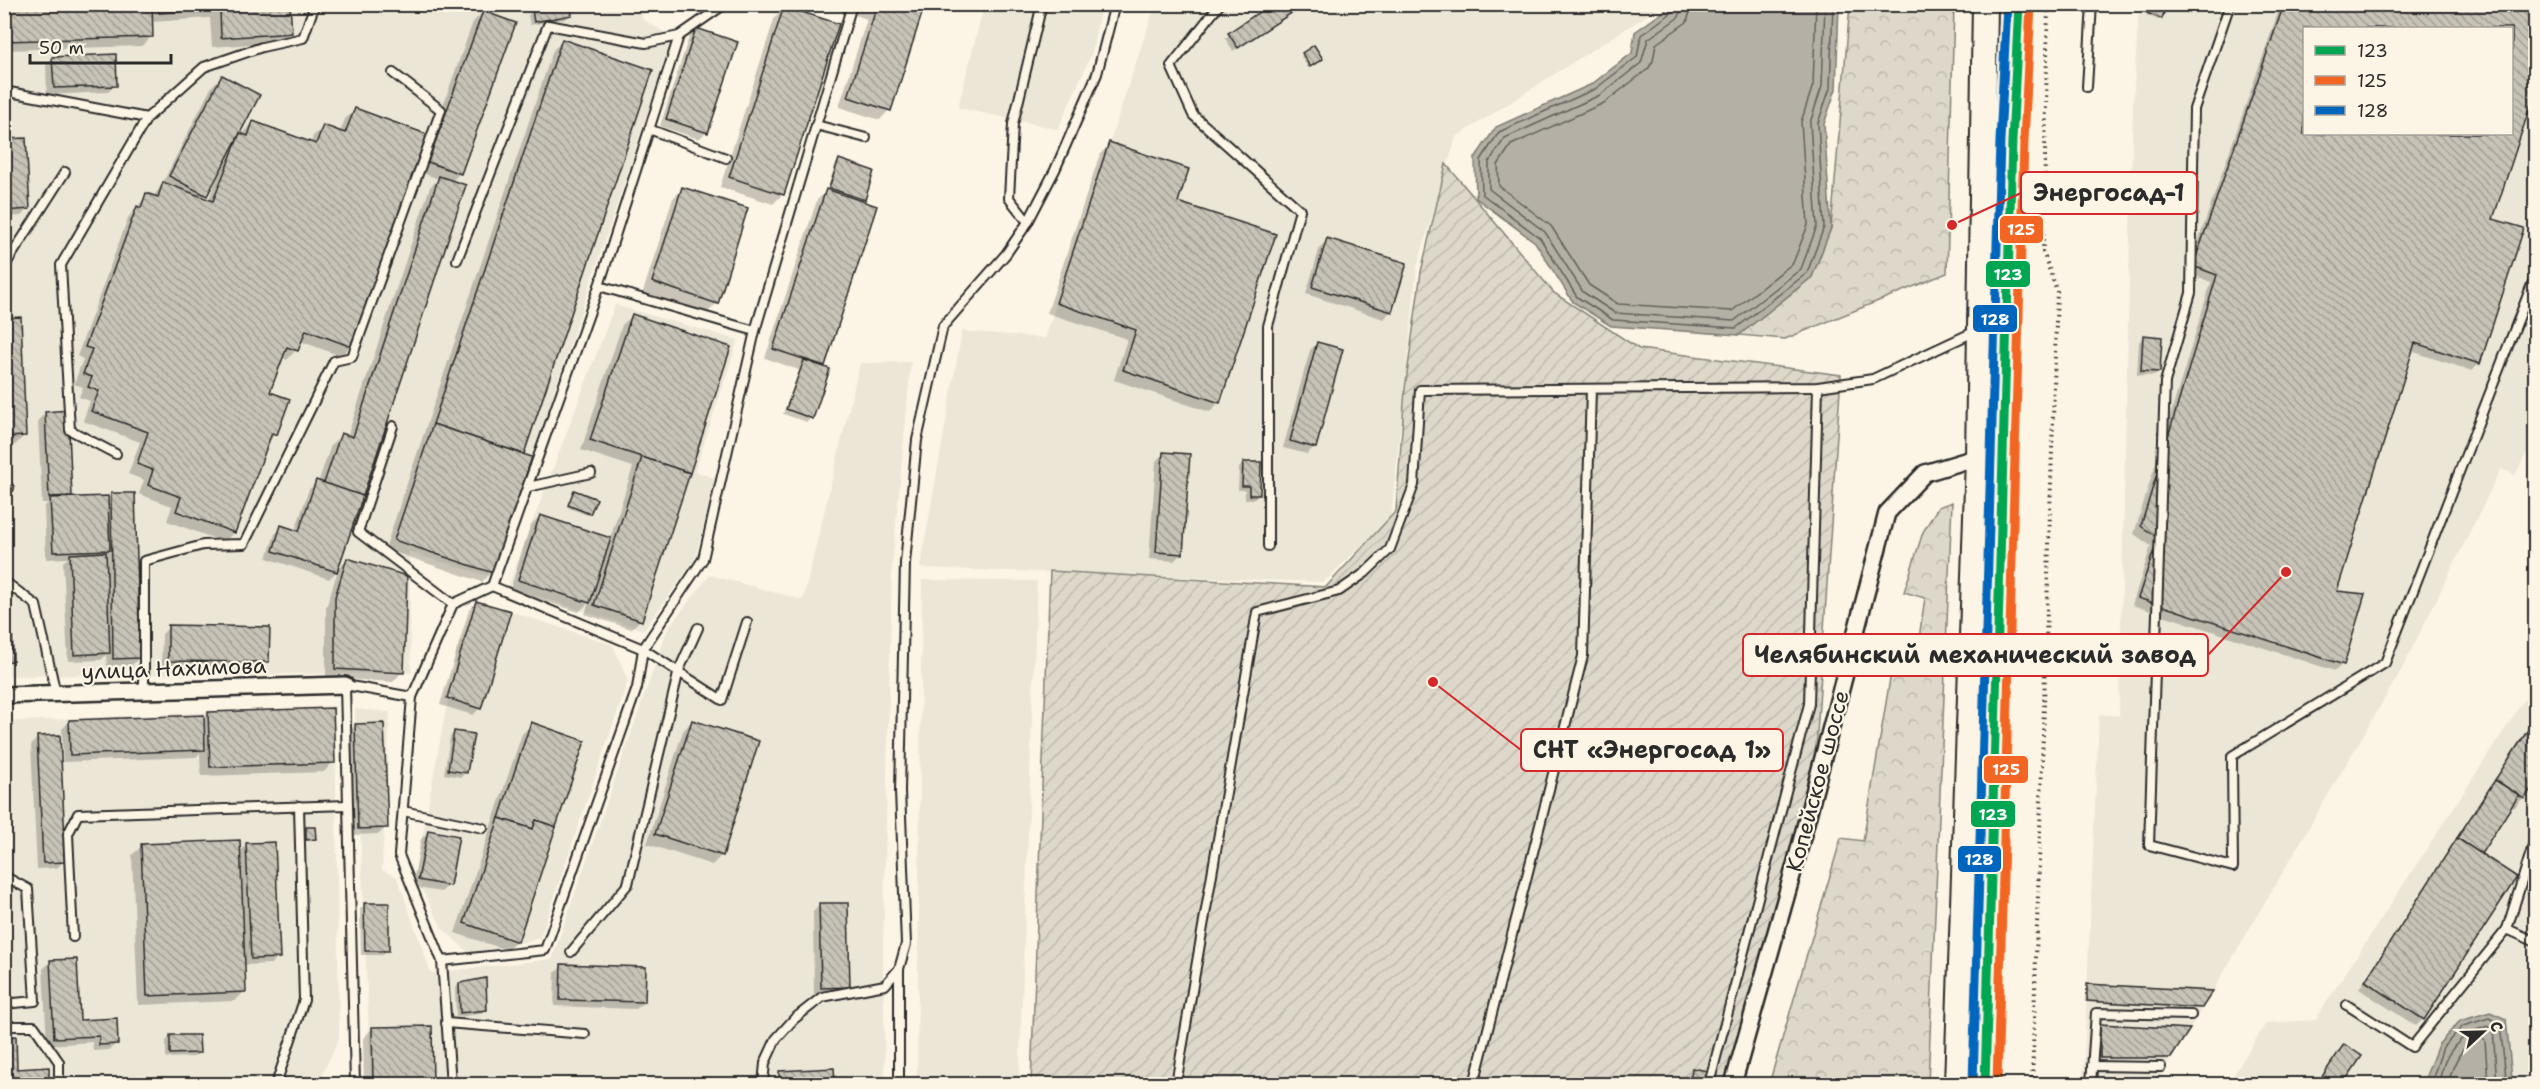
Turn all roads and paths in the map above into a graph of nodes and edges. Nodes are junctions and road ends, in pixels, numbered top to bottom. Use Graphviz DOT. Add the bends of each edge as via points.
graph roads {
  1 [pos="315,4"];
  2 [pos="725,4"];
  3 [pos="840,4"];
  4 [pos="1042,4"];
  5 [pos="1115,4"];
  6 [pos="1220,4"];
  7 [pos="1985,4"];
  8 [pos="2019,4"];
  9 [pos="2048,4"];
  10 [pos="2092,4"];
  11 [pos="2230,4"];
  12 [pos="679,36"];
  13 [pos="393,73"];
  14 [pos="2087,87"];
  15 [pos="4,91"];
  16 [pos="147,118"];
  17 [pos="816,125"];
  18 [pos="649,129"];
  19 [pos="866,138"];
  20 [pos="726,158"];
  21 [pos="66,172"];
  22 [pos="1028,222"];
  23 [pos="457,260"];
  24 [pos="4,267"];
  25 [pos="2535,274"];
  26 [pos="599,286"];
  27 [pos="1980,329"];
  28 [pos="755,331"];
  29 [pos="1818,387"];
  30 [pos="1591,390"];
  31 [pos="393,426"];
  32 [pos="116,454"];
  33 [pos="1978,457"];
  34 [pos="591,473"];
  35 [pos="528,487"];
  36 [pos="1268,546"];
  37 [pos="4,581"];
  38 [pos="492,586"];
  39 [pos="453,604"];
  40 [pos="747,622"];
  41 [pos="698,628"];
  42 [pos="643,649"];
  43 [pos="679,670"];
  44 [pos="345,685"];
  45 [pos="144,692"];
  46 [pos="56,694"];
  47 [pos="4,695"];
  48 [pos="411,697"];
  49 [pos="348,805"];
  50 [pos="299,807"];
  51 [pos="403,810"];
  52 [pos="483,828"];
  53 [pos="2535,836"];
  54 [pos="4,876"];
  55 [pos="2506,929"];
  56 [pos="73,937"];
  57 [pos="2535,942"];
  58 [pos="4,948"];
  59 [pos="571,952"];
  60 [pos="442,961"];
  61 [pos="899,969"];
  62 [pos="6,1004"];
  63 [pos="2347,1005"];
  64 [pos="2191,1015"];
  65 [pos="447,1023"];
  66 [pos="4,1026"];
  67 [pos="585,1034"];
  68 [pos="2092,1066"];
  69 [pos="2161,1067"];
  70 [pos="59,1084"];
  71 [pos="276,1084"];
  72 [pos="356,1084"];
  73 [pos="451,1084"];
  74 [pos="764,1084"];
  75 [pos="899,1084"];
  76 [pos="1176,1084"];
  77 [pos="1474,1084"];
  78 [pos="1709,1084"];
  79 [pos="1733,1084"];
  80 [pos="1957,1084"];
  81 [pos="1986,1084"];
  82 [pos="2032,1084"];
  83 [pos="2091,1084"];
  1 -- 16 [label="lane" via="303,38 204,67"];
  2 -- 12 [label="lane"];
  3 -- 17 [label="lane" via="851,8"];
  4 -- 22 [label="lane" via="1013,124 1009,198"];
  5 -- 22 [label="lane" via="1097,74"];
  6 -- 36 [label="lane" via="1171,66 1193,115 1300,210 1268,326"];
  7 -- 27 [label="main road"];
  8 -- 81 [label="main road"];
  9 -- 82 [label="path" via="2043,252 2057,291"];
  10 -- 14 [label="lane"];
  11 -- 25 [label="lane" via="2194,109 2191,293 2165,382 2149,845 2232,867 2232,756 2385,663"];
  12 -- 18 [label="lane"];
  12 -- 23 [label="lane" via="646,43 548,25"];
  13 -- 45 [label="lane" via="441,110 352,357 334,361 244,544 203,545 144,561"];
  15 -- 16 [label="lane"];
  16 -- 32 [label="lane" via="61,265 70,430"];
  17 -- 19 [label="lane"];
  17 -- 28 [label="lane"];
  18 -- 20 [label="lane"];
  18 -- 26 [label="lane"];
  21 -- 24 [label="lane"];
  22 -- 61 [label="lane" via="1006,254 943,326 917,440 905,563 900,791 906,944"];
  26 -- 28 [label="lane"];
  26 -- 35 [label="lane"];
  27 -- 29 [label="lane" via="1873,379"];
  27 -- 33 [label="main road"];
  28 -- 42 [label="lane" via="703,559"];
  29 -- 30 [label="lane"];
  29 -- 78 [label="lane" via="1809,704"];
  30 -- 76 [label="lane" via="1420,390 1414,485 1390,549 1339,591 1257,612"];
  30 -- 77 [label="lane" via="1583,656"];
  31 -- 39 [label="lane" via="358,532"];
  33 -- 79 [label="street, Копейское шоссе" via="1925,473 1887,513"];
  33 -- 80 [label="main road"];
  34 -- 35 [label="lane"];
  35 -- 38 [label="lane"];
  37 -- 46 [label="lane" via="36,605"];
  38 -- 39 [label="lane"];
  38 -- 42 [label="lane"];
  39 -- 48 [label="lane"];
  40 -- 43 [label="lane" via="722,700"];
  41 -- 43 [label="lane"];
  42 -- 43 [label="lane"];
  42 -- 60 [label="lane" via="637,688 545,950"];
  43 -- 59 [label="lane" via="628,885"];
  44 -- 45 [label="street, улица Нахимова"];
  44 -- 48 [label="lane"];
  44 -- 49 [label="lane"];
  45 -- 46 [label="street, улица Нахимова"];
  46 -- 47 [label="street, улица Нахимова"];
  48 -- 51 [label="lane"];
  49 -- 50 [label="lane"];
  49 -- 72 [label="lane"];
  50 -- 56 [label="lane" via="78,814 68,834"];
  50 -- 71 [label="lane" via="304,1000"];
  51 -- 52 [label="lane"];
  51 -- 60 [label="lane" via="399,855"];
  53 -- 55 [label="lane"];
  54 -- 62 [label="lane" via="28,889 35,1001"];
  55 -- 57 [label="lane"];
  55 -- 63 [label="lane" via="2412,1047"];
  58 -- 62 [label="lane"];
  60 -- 65 [label="lane"];
  61 -- 74 [label="lane" via="885,985 822,997 794,1019 776,1039 765,1063"];
  61 -- 75 [label="lane"];
  64 -- 68 [label="lane" via="2096,1013"];
  65 -- 67 [label="lane"];
  65 -- 73 [label="lane"];
  66 -- 70 [label="lane" via="34,1026 59,1062"];
  68 -- 69 [label="lane"];
  68 -- 83 [label="lane"];
}
